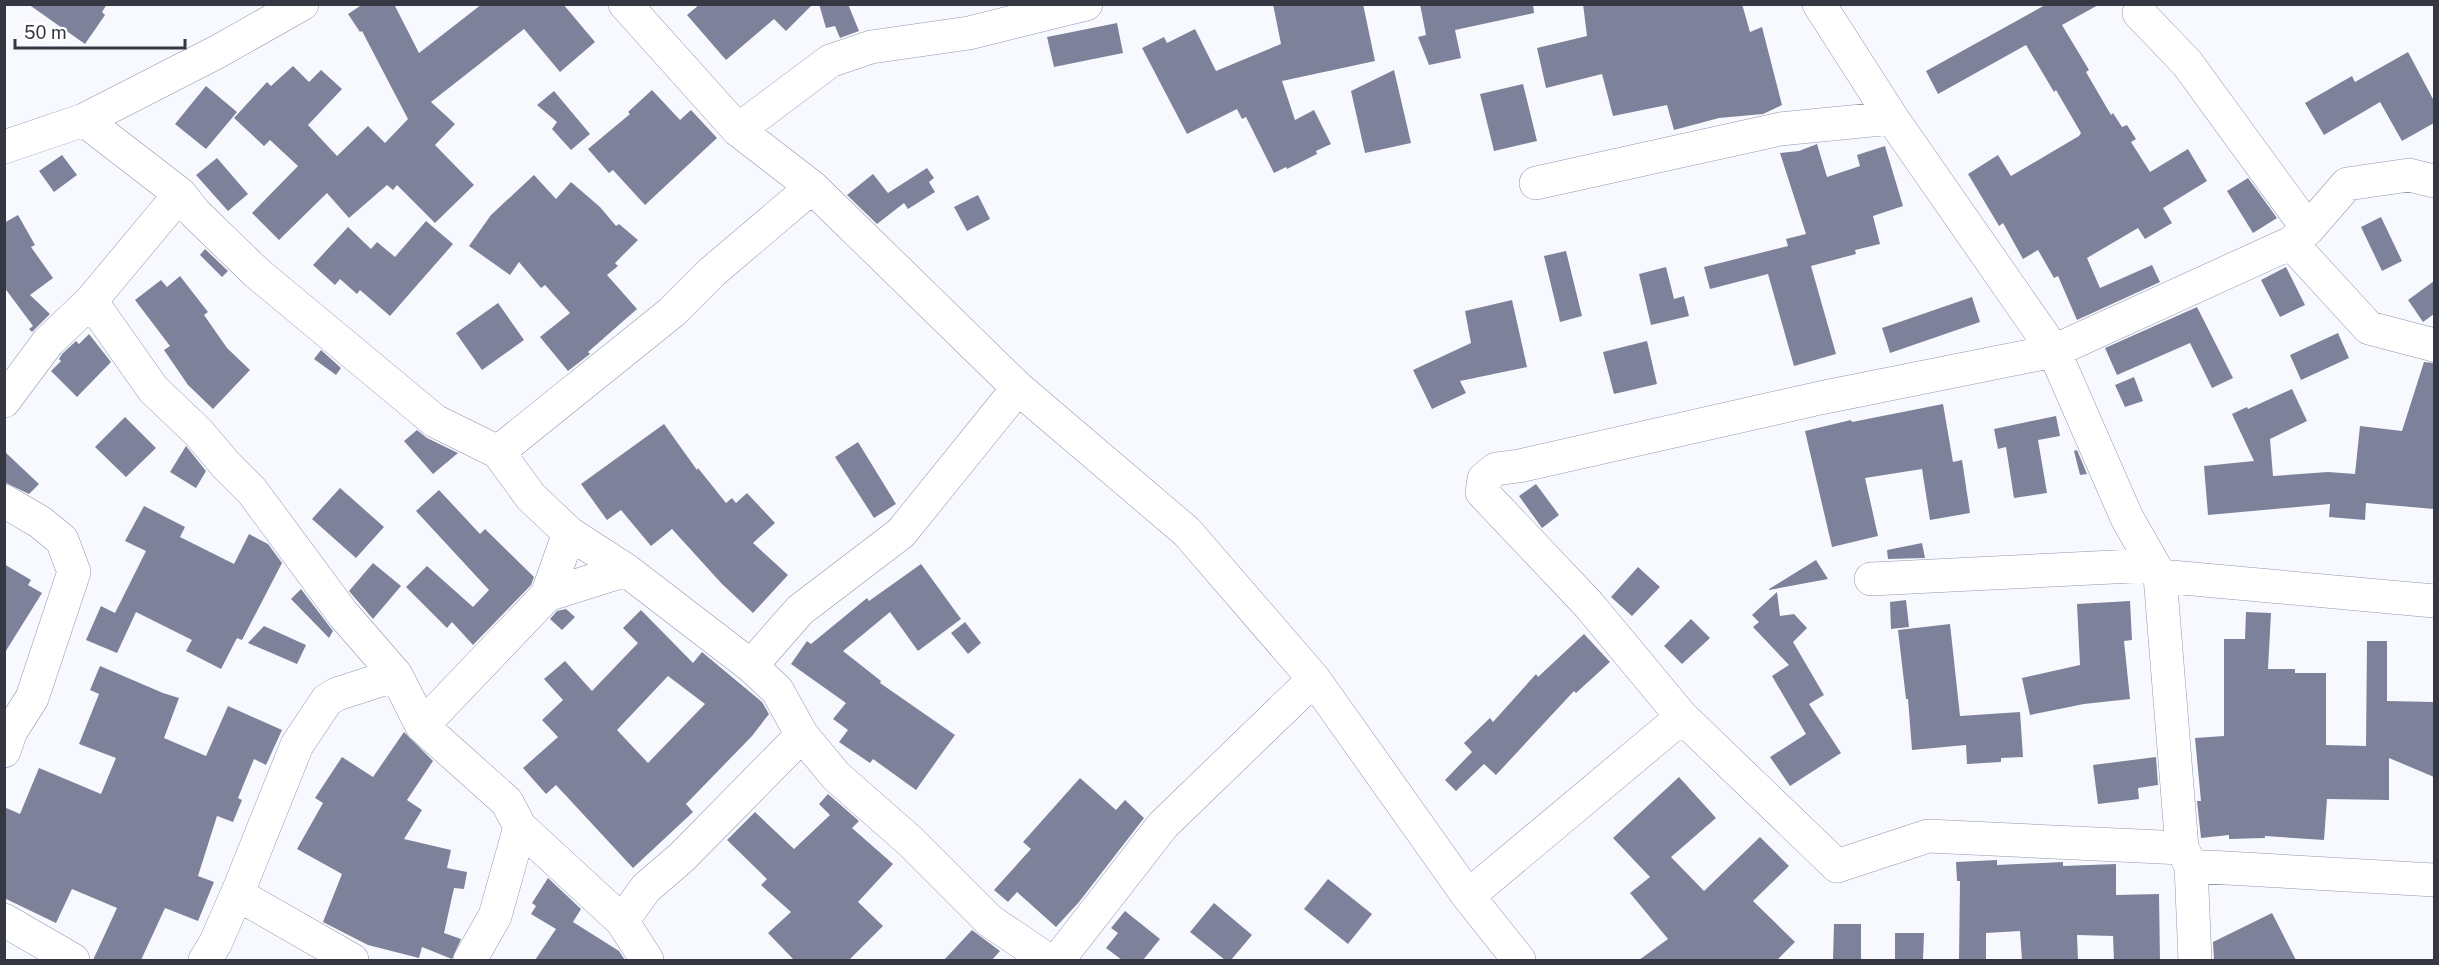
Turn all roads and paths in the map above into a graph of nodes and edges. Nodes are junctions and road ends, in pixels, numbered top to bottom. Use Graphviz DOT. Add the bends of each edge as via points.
graph roads {
  1 [pos="302,4"];
  2 [pos="625,4"];
  3 [pos="1086,4"];
  4 [pos="1819,4"];
  5 [pos="2139,13"];
  6 [pos="1892,118"];
  7 [pos="84,120"];
  8 [pos="738,130"];
  9 [pos="4,147"];
  10 [pos="2434,181"];
  11 [pos="1536,183"];
  12 [pos="812,187"];
  13 [pos="180,194"];
  14 [pos="2300,236"];
  15 [pos="91,301"];
  16 [pos="2434,345"];
  17 [pos="2054,351"];
  18 [pos="1018,388"];
  19 [pos="4,401"];
  20 [pos="498,452"];
  21 [pos="4,501"];
  22 [pos="570,533"];
  23 [pos="626,570"];
  24 [pos="2157,571"];
  25 [pos="1871,579"];
  26 [pos="547,596"];
  27 [pos="2434,601"];
  28 [pos="751,666"];
  29 [pos="396,675"];
  30 [pos="1314,679"];
  31 [pos="1682,717"];
  32 [pos="422,726"];
  33 [pos="802,735"];
  34 [pos="4,752"];
  35 [pos="520,827"];
  36 [pos="2186,857"];
  37 [pos="2434,880"];
  38 [pos="237,894"];
  39 [pos="1468,896"];
  40 [pos="4,920"];
  41 [pos="622,921"];
  42 [pos="73,960"];
  43 [pos="205,960"];
  44 [pos="352,960"];
  45 [pos="470,960"];
  46 [pos="647,960"];
  47 [pos="1048,960"];
  48 [pos="1058,960"];
  49 [pos="1519,960"];
  50 [pos="2195,960"];
  1 -- 7 [label="street"];
  2 -- 8 [label="street"];
  3 -- 8 [label="street" via="969,33 871,46 830,61"];
  4 -- 6 [label="street"];
  5 -- 14 [label="street" via="2187,63"];
  6 -- 11 [label="street" via="1780,129"];
  6 -- 17 [label="street"];
  7 -- 9 [label="street"];
  7 -- 13 [label="street"];
  8 -- 12 [label="street"];
  10 -- 14 [label="street" via="2409,176 2347,184"];
  12 -- 18 [label="street"];
  12 -- 20 [label="street" via="712,272 672,312"];
  13 -- 15 [label="street"];
  13 -- 20 [label="street" via="257,273 435,421"];
  14 -- 16 [label="street" via="2369,328"];
  14 -- 17 [label="street"];
  15 -- 19 [label="street" via="48,342"];
  15 -- 29 [label="street" via="153,389 252,491 343,615"];
  17 -- 24 [label="street" via="2127,518"];
  17 -- 31 [label="street" via="1496,469 1484,479 1482,492 1589,605"];
  18 -- 28 [label="street" via="901,533 800,610"];
  18 -- 30 [label="street" via="1187,532"];
  20 -- 22 [label="street" via="531,497"];
  21 -- 34 [label="street" via="62,540 74,572 32,698 11,731"];
  22 -- 23 [label="street"];
  22 -- 26 [label="street"];
  23 -- 26 [label="street"];
  23 -- 28 [label="street"];
  24 -- 25 [label="street"];
  24 -- 27 [label="street"];
  24 -- 36 [label="street"];
  26 -- 32 [label="street"];
  28 -- 33 [label="street" via="777,690"];
  29 -- 32 [label="street"];
  29 -- 38 [label="street" via="327,700 297,745"];
  30 -- 39 [label="street"];
  30 -- 48 [label="street" via="1163,825"];
  31 -- 36 [label="street" via="1837,866 1928,836"];
  31 -- 39 [label="street"];
  32 -- 35 [label="street" via="507,802"];
  33 -- 41 [label="street" via="682,857 646,888"];
  33 -- 47 [label="street" via="836,776 910,841 990,921"];
  35 -- 41 [label="street"];
  35 -- 45 [label="street" via="495,915"];
  36 -- 37 [label="street"];
  36 -- 50 [label="street"];
  38 -- 43 [label="street"];
  38 -- 44 [label="street"];
  39 -- 49 [label="street"];
  40 -- 42 [label="street"];
  41 -- 46 [label="street"];
}
